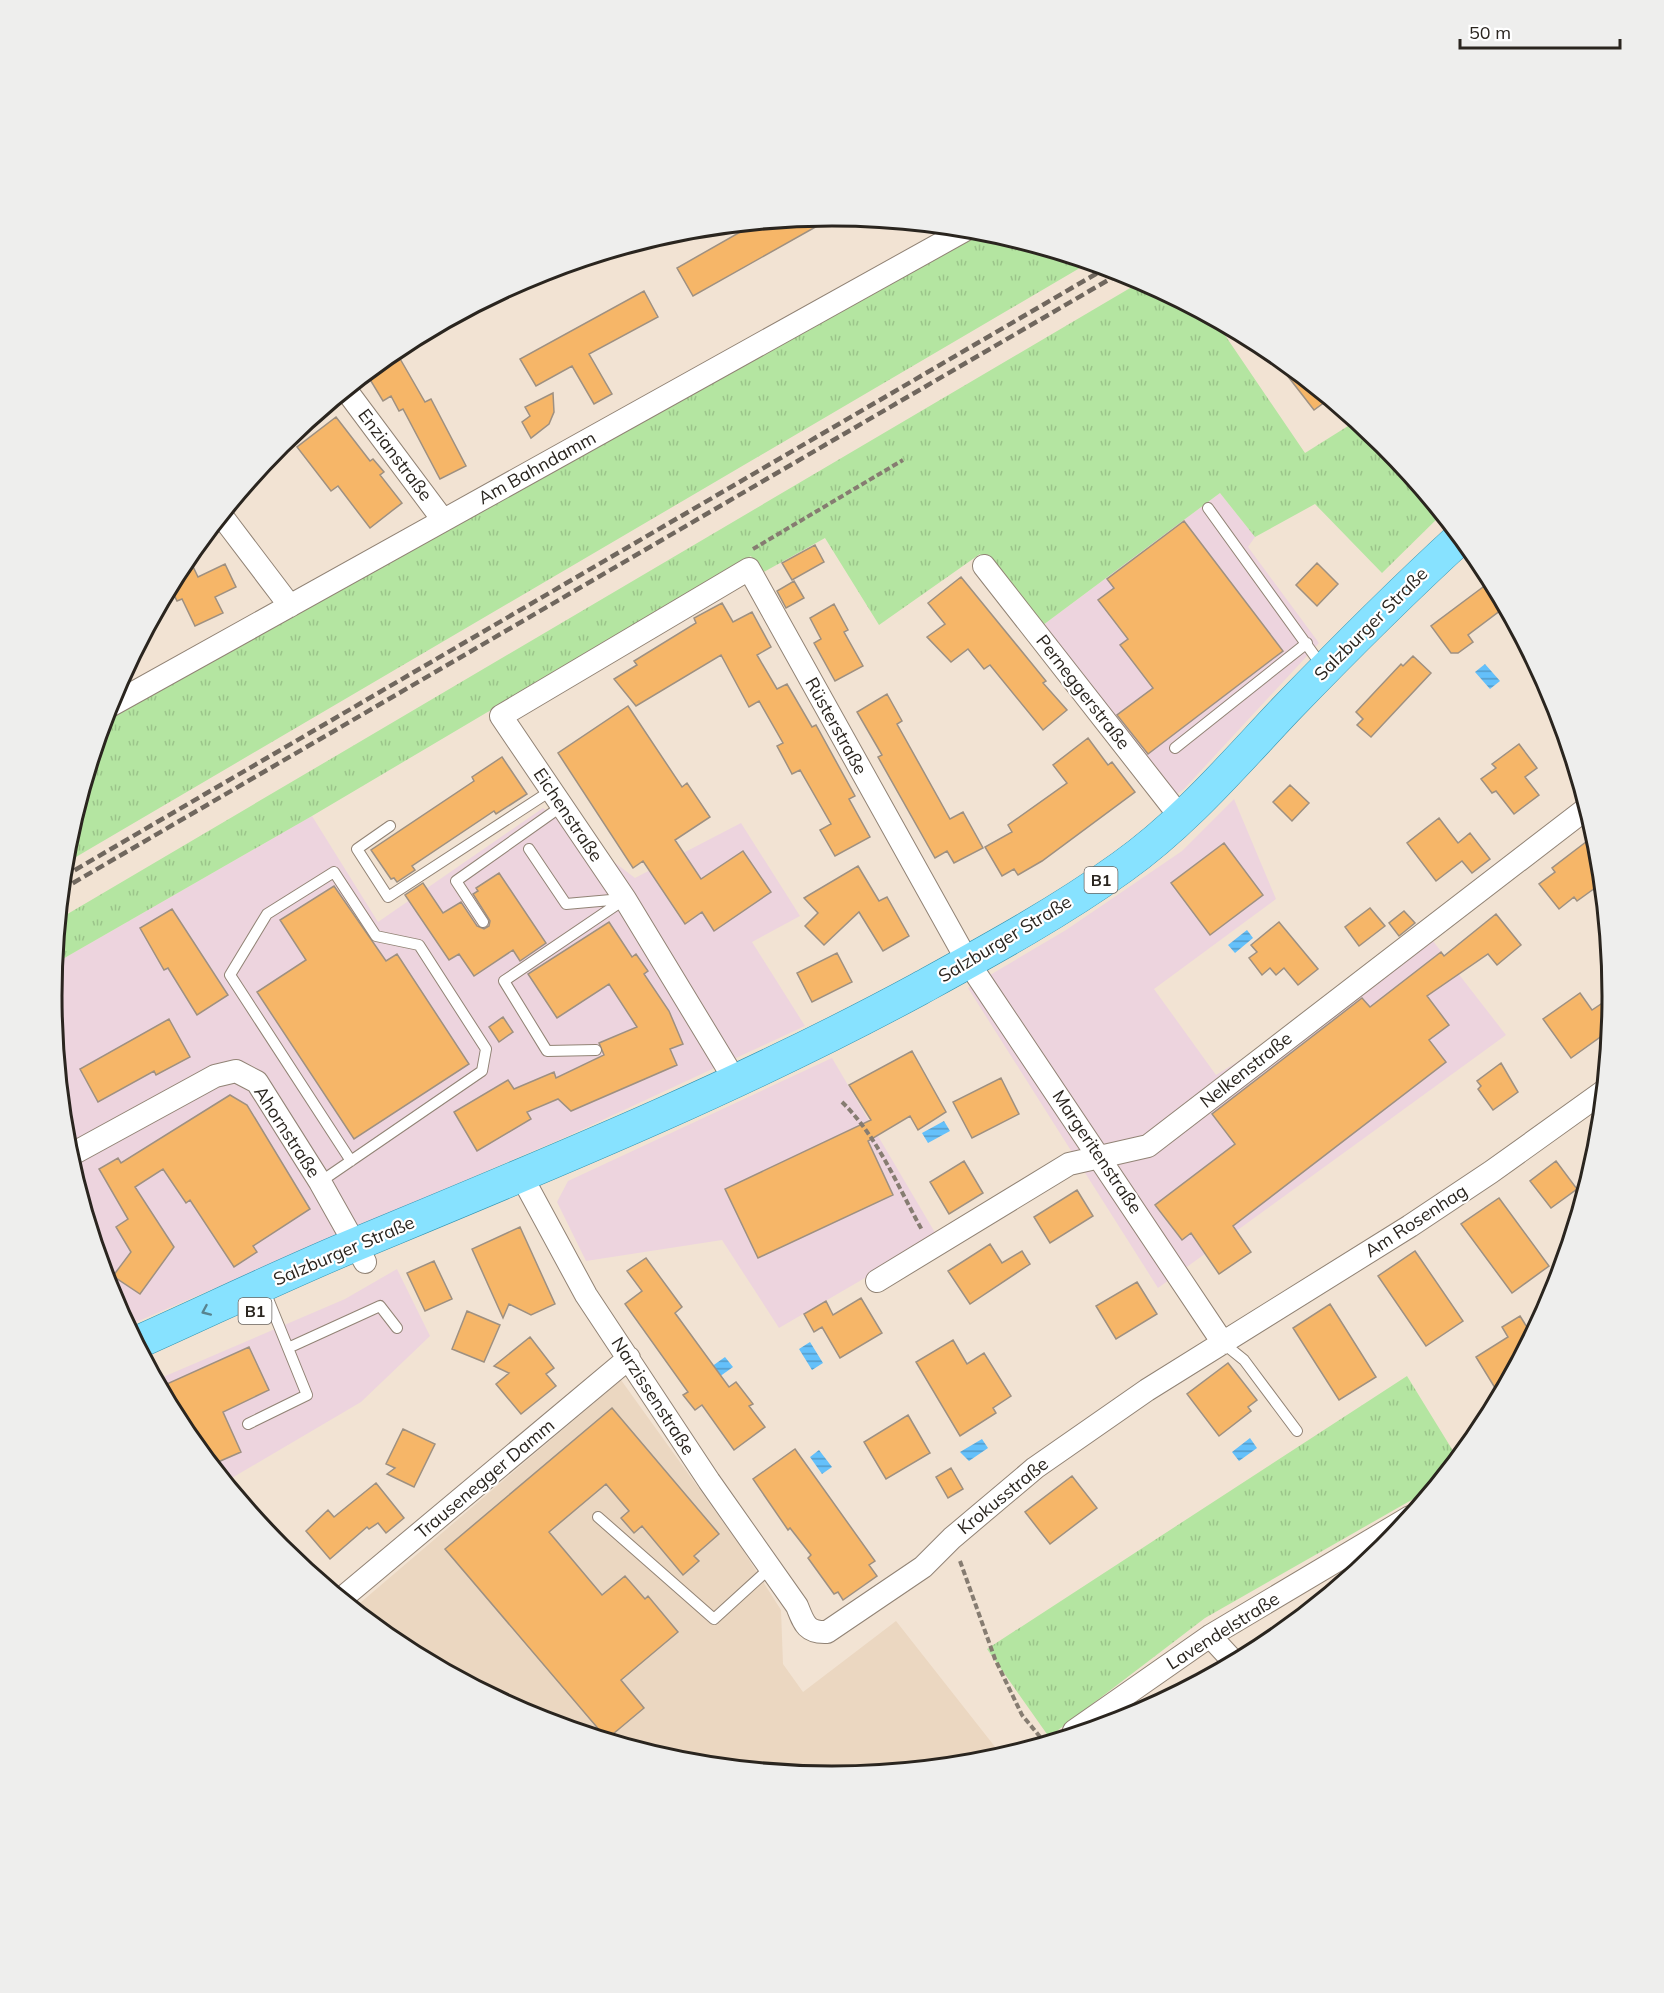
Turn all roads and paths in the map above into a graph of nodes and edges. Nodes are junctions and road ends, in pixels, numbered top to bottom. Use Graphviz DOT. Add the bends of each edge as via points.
graph roads {
  1 [pos="954,236"];
  2 [pos="350,396"];
  3 [pos="903,460"];
  4 [pos="1208,508"];
  5 [pos="443,520"];
  6 [pos="226,521"];
  7 [pos="1455,543"];
  8 [pos="984,566"];
  9 [pos="749,569"];
  10 [pos="290,606"];
  11 [pos="1316,656"];
  12 [pos="121,700"];
  13 [pos="1175,748"];
  14 [pos="557,798"];
  15 [pos="1580,813"];
  16 [pos="1182,819"];
  17 [pos="390,826"];
  18 [pos="529,849"];
  19 [pos="625,899"];
  20 [pos="483,922"];
  21 [pos="968,962"];
  22 [pos="596,1050"];
  23 [pos="736,1082"];
  24 [pos="1596,1097"];
  25 [pos="842,1102"];
  26 [pos="77,1151"];
  27 [pos="1100,1157"];
  28 [pos="351,1161"];
  29 [pos="522,1177"];
  30 [pos="320,1182"];
  31 [pos="931,1247"];
  32 [pos="360,1253"];
  33 [pos="877,1281"];
  34 [pos="267,1295"];
  35 [pos="397,1328"];
  36 [pos="143,1340"];
  37 [pos="1223,1343"];
  38 [pos="288,1348"];
  39 [pos="629,1358"];
  40 [pos="153,1360"];
  41 [pos="248,1424"];
  42 [pos="1297,1431"];
  43 [pos="598,1517"];
  44 [pos="952,1538"];
  45 [pos="1372,1546"];
  46 [pos="770,1568"];
  47 [pos="346,1594"];
  48 [pos="797,1606"];
  49 [pos="1210,1636"];
  50 [pos="1229,1656"];
  51 [pos="1083,1725"];
  52 [pos="1041,1738"];
  1 -- 5 [label="street, Am Bahndamm"];
  2 -- 5 [label="street, Enzianstraße"];
  3 -- 9 [label="path" via="752,550"];
  4 -- 11 [label="lane"];
  5 -- 10 [label="street, Am Bahndamm"];
  6 -- 10 [label="street"];
  7 -- 11 [label="main road, Salzburger Straße / B1" via="1398,595"];
  8 -- 16 [label="street, Perneggerstraße"];
  9 -- 14 [label="street, Eichenstraße" via="501,716"];
  9 -- 21 [label="street, Rüsterstraße"];
  10 -- 12 [label="street, Am Bahndamm"];
  11 -- 13 [label="lane"];
  11 -- 16 [label="main road, Salzburger Straße / B1"];
  14 -- 17 [label="lane" via="388,897 357,849"];
  14 -- 19 [label="street, Eichenstraße"];
  14 -- 20 [label="lane" via="456,881"];
  15 -- 27 [label="street, Nelkenstraße" via="1148,1146"];
  16 -- 21 [label="main road, Salzburger Straße / B1" via="1123,866"];
  18 -- 19 [label="lane" via="566,904"];
  19 -- 22 [label="lane" via="504,981 547,1051"];
  19 -- 23 [label="street, Eichenstraße"];
  21 -- 23 [label="main road, Salzburger Straße / B1"];
  21 -- 27 [label="street, Margeritenstraße"];
  23 -- 29 [label="main road, Salzburger Straße / B1"];
  24 -- 37 [label="street, Am Rosenhag" via="1491,1172"];
  25 -- 31 [label="path" via="872,1138"];
  26 -- 30 [label="street, Ahornstraße" via="215,1076 236,1071 256,1082"];
  27 -- 31 [label="street, Nelkenstraße" via="1069,1164"];
  27 -- 37 [label="street, Margeritenstraße"];
  28 -- 28 [label="lane" via="482,1071 486,1049 419,945 376,936 334,872 267,914 230,975"];
  28 -- 30 [label="lane"];
  29 -- 32 [label="main road, Salzburger Straße / B1"];
  29 -- 39 [label="street, Narzissenstraße" via="586,1295"];
  30 -- 32 [label="street, Ahornstraße"];
  31 -- 33 [label="street, Nelkenstraße"];
  32 -- 34 [label="main road, Salzburger Straße / B1"];
  34 -- 36 [label="main road, Salzburger Straße / B1, one-way"];
  34 -- 38 [label="lane"];
  34 -- 40 [label="main road, Salzburger Straße / B1"];
  35 -- 38 [label="lane" via="380,1306"];
  37 -- 42 [label="lane" via="1244,1360"];
  37 -- 44 [label="street, Krokusstraße" via="1035,1468"];
  38 -- 41 [label="lane" via="307,1395"];
  39 -- 46 [label="street, Narzissenstraße"];
  39 -- 47 [label="street, Trausenegger Damm"];
  43 -- 46 [label="lane" via="714,1619"];
  44 -- 48 [label="street, Krokusstraße" via="923,1568 827,1632 814,1633 804,1626"];
  44 -- 52 [label="path" via="995,1659 1022,1715"];
  45 -- 49 [label="street, Lavendelstraße"];
  46 -- 48 [label="street, Narzissenstraße"];
  49 -- 50 [label="street"];
  49 -- 51 [label="street, Lavendelstraße"];
}
